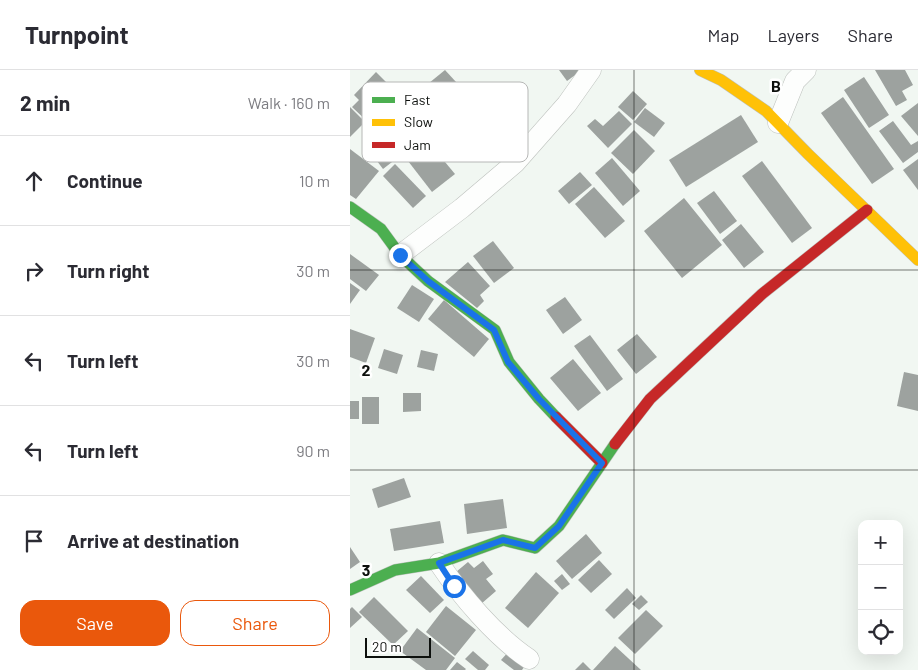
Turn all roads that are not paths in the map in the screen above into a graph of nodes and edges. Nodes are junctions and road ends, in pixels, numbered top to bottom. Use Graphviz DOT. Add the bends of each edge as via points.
graph roads {
  1 [pos="591,70"];
  2 [pos="700,70"];
  3 [pos="806,70"];
  4 [pos="778,123"];
  5 [pos="528,148"];
  6 [pos="516,162"];
  7 [pos="350,207"];
  8 [pos="867,210"];
  9 [pos="400,255"];
  10 [pos="918,260"];
  11 [pos="602,463"];
  12 [pos="439,563"];
  13 [pos="350,590"];
  14 [pos="529,659"];
  1 -- 5 [label="street" via="567,104"];
  2 -- 4 [label="street" via="721,80"];
  3 -- 4 [label="street" via="795,81"];
  4 -- 8 [label="street"];
  6 -- 9 [label="street"];
  7 -- 9 [label="street" via="382,229"];
  8 -- 10 [label="street"];
  8 -- 11 [label="street" via="762,294 650,399"];
  9 -- 11 [label="street" via="428,281 494,330 508,362 539,399"];
  11 -- 12 [label="street" via="559,526 535,548 503,540"];
  12 -- 13 [label="street" via="395,570"];
  12 -- 14 [label="street" via="473,607 512,647"];
}
